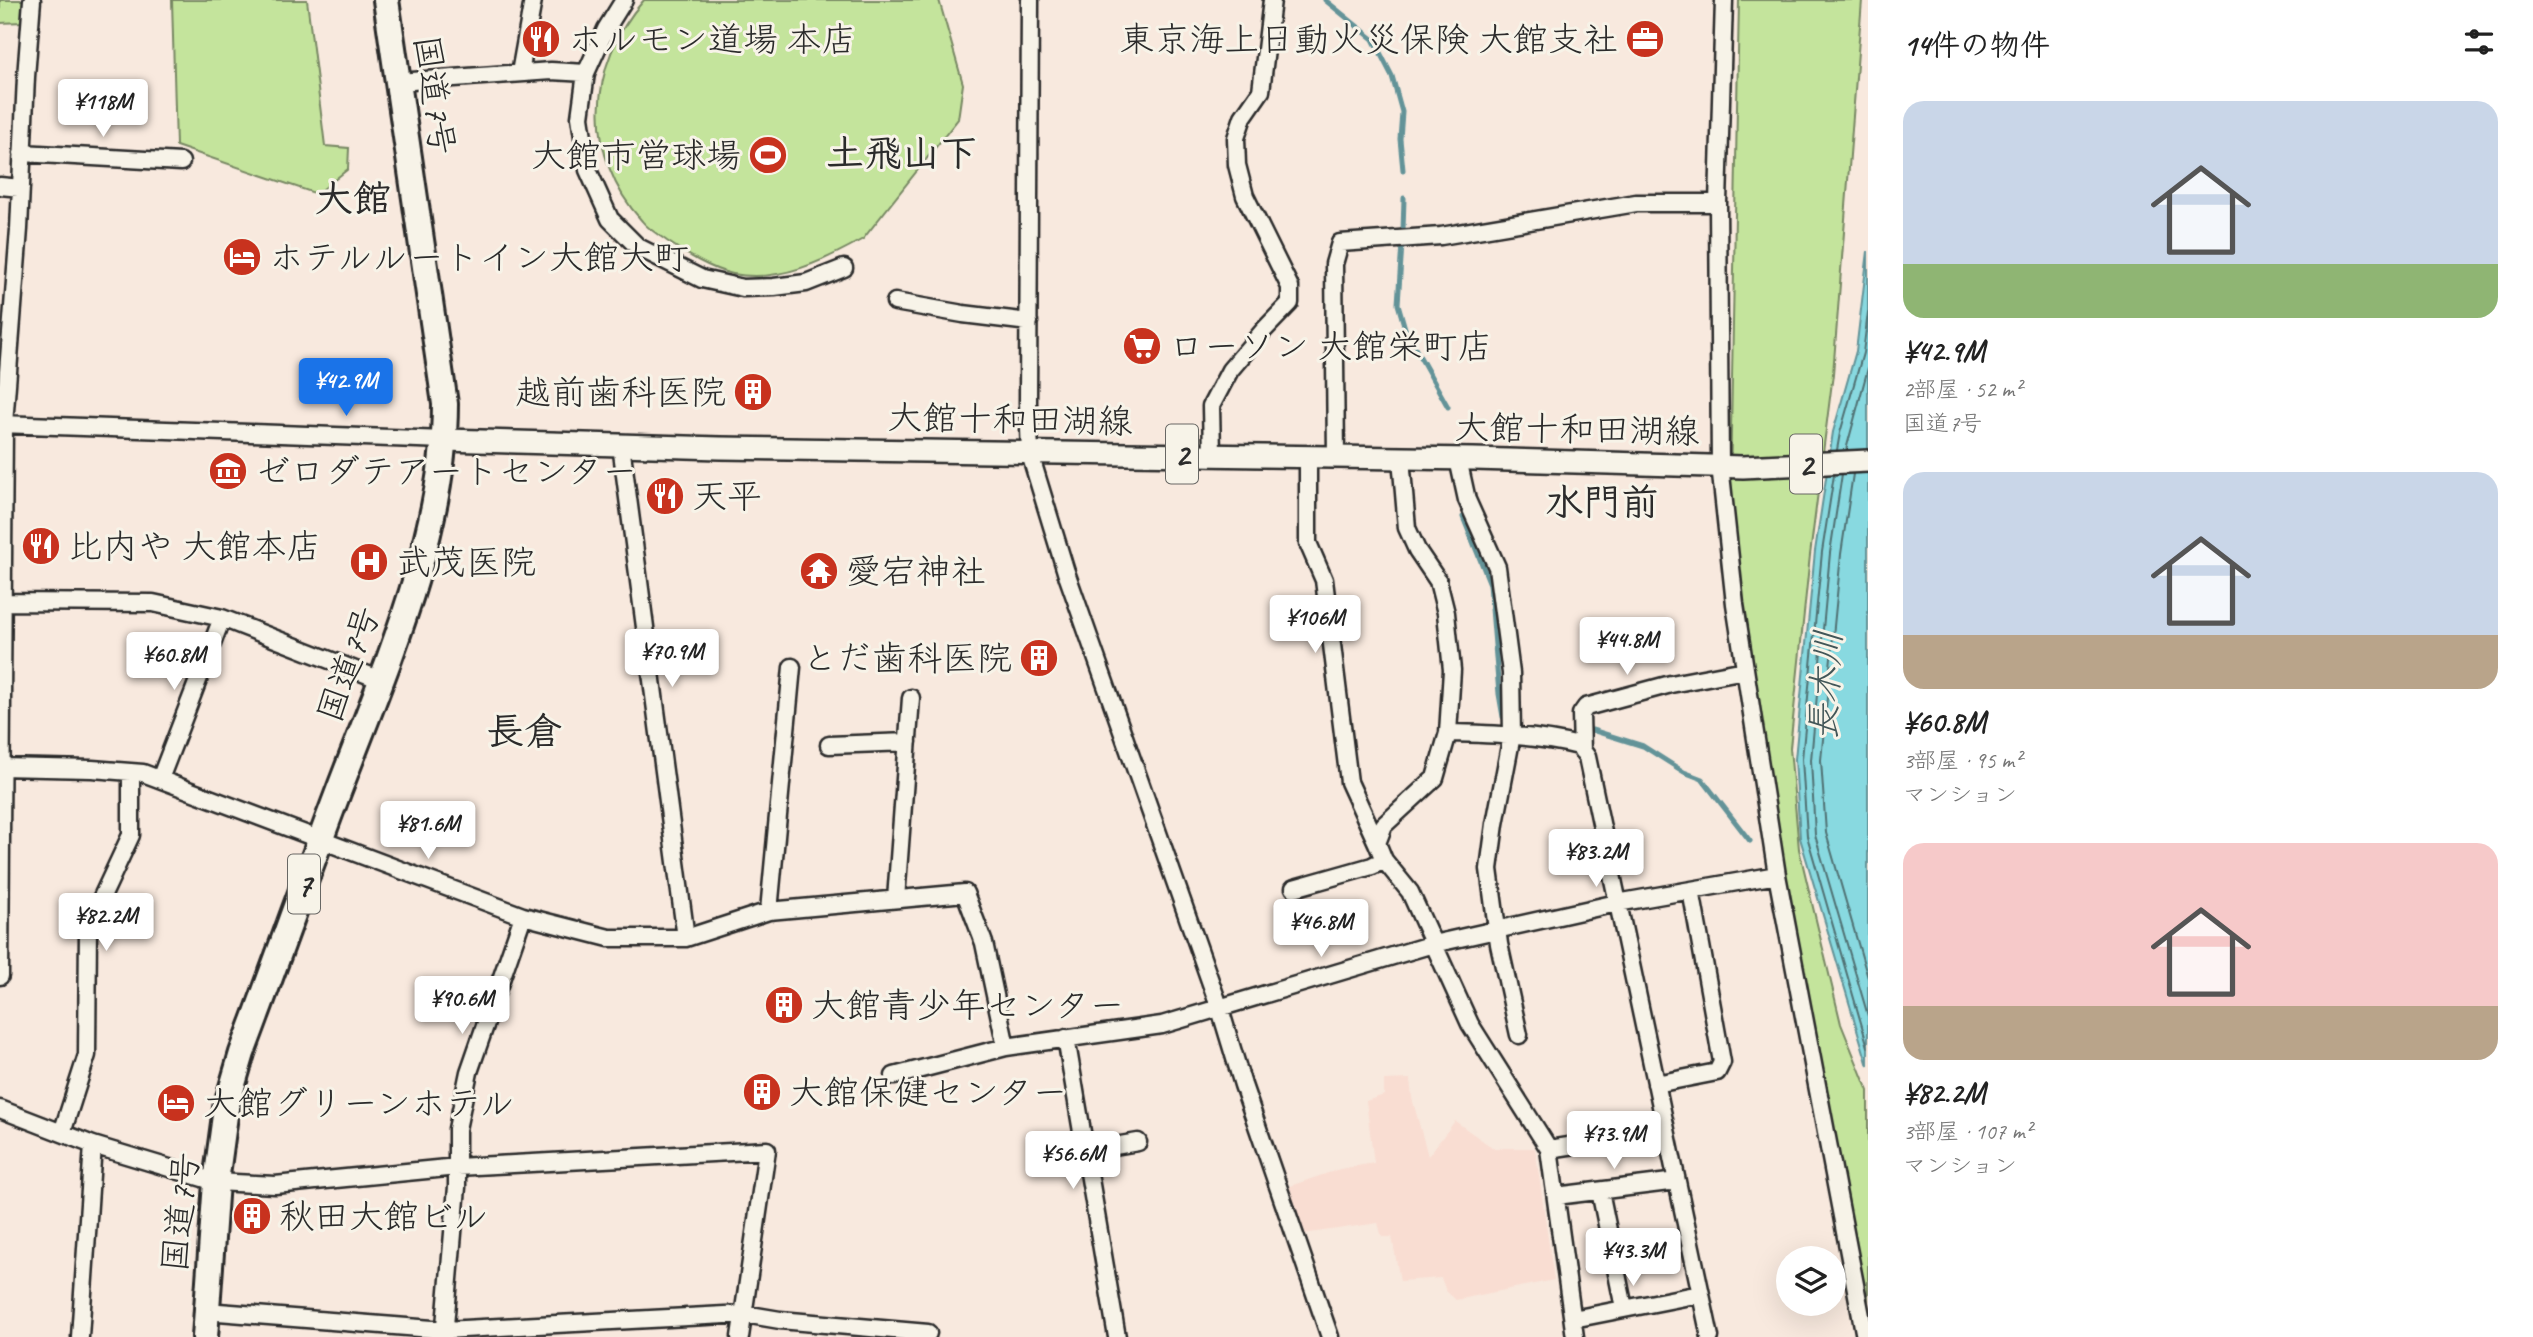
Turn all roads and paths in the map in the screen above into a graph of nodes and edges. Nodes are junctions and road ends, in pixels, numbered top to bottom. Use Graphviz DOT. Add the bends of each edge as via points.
graph roads {
  1 [pos="32,0"];
  2 [pos="386,0"];
  3 [pos="533,0"];
  4 [pos="624,0"];
  5 [pos="1030,0"];
  6 [pos="1272,0"];
  7 [pos="1724,0"];
  8 [pos="586,73"];
  9 [pos="520,74"];
  10 [pos="398,82"];
  11 [pos="23,153"];
  12 [pos="180,162"];
  13 [pos="0,186"];
  14 [pos="21,188"];
  15 [pos="1718,203"];
  16 [pos="844,268"];
  17 [pos="6,296"];
  18 [pos="895,302"];
  19 [pos="1028,322"];
  20 [pos="2,424"];
  21 [pos="445,440"];
  22 [pos="621,445"];
  23 [pos="1030,454"];
  24 [pos="1212,455"];
  25 [pos="1308,457"];
  26 [pos="1336,457"];
  27 [pos="1401,458"];
  28 [pos="1458,459"];
  29 [pos="1868,461"];
  30 [pos="1720,465"];
  31 [pos="3,602"];
  32 [pos="222,618"];
  33 [pos="792,667"];
  34 [pos="1745,670"];
  35 [pos="381,680"];
  36 [pos="911,698"];
  37 [pos="1448,733"];
  38 [pos="1512,735"];
  39 [pos="908,742"];
  40 [pos="829,745"];
  41 [pos="1583,751"];
  42 [pos="2,767"];
  43 [pos="131,772"];
  44 [pos="160,779"];
  45 [pos="320,840"];
  46 [pos="1377,843"];
  47 [pos="1384,860"];
  48 [pos="1777,875"];
  49 [pos="1294,888"];
  50 [pos="1691,890"];
  51 [pos="896,898"];
  52 [pos="1618,903"];
  53 [pos="769,911"];
  54 [pos="523,916"];
  55 [pos="1497,929"];
  56 [pos="686,938"];
  57 [pos="1433,944"];
  58 [pos="0,976"];
  59 [pos="1220,1009"];
  60 [pos="1519,1035"];
  61 [pos="1066,1038"];
  62 [pos="1006,1047"];
  63 [pos="894,1076"];
  64 [pos="1656,1084"];
  65 [pos="0,1109"];
  66 [pos="1666,1131"];
  67 [pos="62,1133"];
  68 [pos="1138,1142"];
  69 [pos="93,1145"];
  70 [pos="1549,1149"];
  71 [pos="1085,1151"];
  72 [pos="457,1167"];
  73 [pos="1677,1181"];
  74 [pos="216,1182"];
  75 [pos="1600,1191"];
  76 [pos="1556,1196"];
  77 [pos="1700,1294"];
  78 [pos="1624,1308"];
  79 [pos="206,1311"];
  80 [pos="744,1314"];
  81 [pos="1573,1319"];
  82 [pos="592,1330"];
  83 [pos="928,1333"];
  84 [pos="445,1334"];
  85 [pos="79,1337"];
  86 [pos="205,1337"];
  87 [pos="740,1337"];
  88 [pos="1117,1337"];
  89 [pos="1330,1337"];
  90 [pos="1575,1337"];
  91 [pos="1710,1337"];
  92 [pos="1866,1337"];
  1 -- 11 [label="street"];
  2 -- 10 [label="highway, 国道7号 / 7"];
  3 -- 9 [label="street"];
  4 -- 8 [label="street"];
  5 -- 19 [label="street"];
  6 -- 24 [label="street" via="1261,91 1243,117 1236,138 1237,165 1245,196 1290,286 1290,303 1230,370 1211,406"];
  7 -- 15 [label="street"];
  8 -- 9 [label="street"];
  8 -- 16 [label="street" via="580,117 588,170 610,219 638,247 702,279 743,288 806,283"];
  9 -- 10 [label="street"];
  10 -- 21 [label="highway, 国道7号 / 7" via="445,404"];
  11 -- 12 [label="street"];
  11 -- 14 [label="street"];
  13 -- 14 [label="street"];
  14 -- 17 [label="street"];
  15 -- 26 [label="street" via="1636,203 1441,236 1340,243 1334,264"];
  15 -- 30 [label="street"];
  17 -- 20 [label="street"];
  18 -- 19 [label="street"];
  19 -- 23 [label="street"];
  20 -- 21 [label="street"];
  20 -- 31 [label="street"];
  21 -- 22 [label="main road, 大館十和田湖線 / 2"];
  21 -- 35 [label="highway, 国道7号 / 7" via="437,503"];
  22 -- 23 [label="main road, 大館十和田湖線 / 2"];
  22 -- 56 [label="street"];
  23 -- 24 [label="main road, 大館十和田湖線 / 2"];
  23 -- 59 [label="street" via="1066,572"];
  24 -- 25 [label="main road, 大館十和田湖線 / 2"];
  25 -- 26 [label="main road, 大館十和田湖線 / 2"];
  25 -- 46 [label="street" via="1308,543 1324,580 1349,782"];
  26 -- 27 [label="main road, 大館十和田湖線 / 2"];
  27 -- 28 [label="main road, 大館十和田湖線 / 2"];
  27 -- 37 [label="street" via="1407,528 1437,581 1446,613 1452,670"];
  28 -- 30 [label="main road, 大館十和田湖線 / 2"];
  28 -- 38 [label="street" via="1468,500 1497,567 1511,673"];
  29 -- 30 [label="main road, 大館十和田湖線 / 2"];
  30 -- 34 [label="street"];
  31 -- 32 [label="street" via="153,603"];
  31 -- 42 [label="street"];
  32 -- 35 [label="street"];
  32 -- 44 [label="street"];
  33 -- 53 [label="street"];
  34 -- 41 [label="street" via="1586,707 1581,715"];
  34 -- 48 [label="street"];
  35 -- 45 [label="highway, 国道7号 / 7"];
  36 -- 39 [label="street"];
  37 -- 38 [label="street"];
  37 -- 46 [label="street" via="1435,778 1384,825"];
  38 -- 41 [label="street" via="1557,740"];
  38 -- 55 [label="street" via="1489,869"];
  39 -- 40 [label="street"];
  39 -- 51 [label="street"];
  41 -- 52 [label="street"];
  42 -- 43 [label="street"];
  42 -- 58 [label="street"];
  43 -- 44 [label="street"];
  43 -- 67 [label="street" via="131,835 88,927 87,1055"];
  44 -- 45 [label="street"];
  45 -- 54 [label="street"];
  45 -- 74 [label="highway, 国道7号 / 7" via="242,1054 226,1108"];
  46 -- 47 [label="street"];
  47 -- 49 [label="street"];
  47 -- 57 [label="street" via="1410,892"];
  48 -- 50 [label="street"];
  48 -- 92 [label="street"];
  50 -- 52 [label="street"];
  50 -- 64 [label="street" via="1722,1062 1717,1072"];
  51 -- 53 [label="street"];
  51 -- 62 [label="street" via="965,893 984,943"];
  52 -- 55 [label="street"];
  52 -- 64 [label="street"];
  53 -- 56 [label="street"];
  54 -- 56 [label="street" via="609,938"];
  54 -- 72 [label="street" via="469,1072 457,1129"];
  55 -- 57 [label="street"];
  55 -- 60 [label="street"];
  57 -- 59 [label="street"];
  57 -- 70 [label="street" via="1470,1024"];
  59 -- 61 [label="street" via="1162,1025"];
  59 -- 89 [label="street"];
  61 -- 62 [label="street"];
  61 -- 71 [label="street"];
  62 -- 63 [label="street"];
  64 -- 66 [label="street"];
  65 -- 67 [label="street"];
  66 -- 70 [label="street"];
  66 -- 73 [label="street"];
  67 -- 69 [label="street"];
  68 -- 71 [label="street"];
  69 -- 74 [label="street"];
  69 -- 85 [label="street"];
  70 -- 76 [label="street"];
  71 -- 88 [label="street"];
  72 -- 74 [label="street" via="275,1185"];
  72 -- 80 [label="street" via="767,1150"];
  72 -- 84 [label="street"];
  73 -- 75 [label="street"];
  73 -- 77 [label="street"];
  74 -- 79 [label="highway, 国道7号 / 7"];
  75 -- 76 [label="street"];
  75 -- 78 [label="street"];
  76 -- 81 [label="street"];
  77 -- 78 [label="street"];
  77 -- 91 [label="street"];
  78 -- 81 [label="street"];
  79 -- 84 [label="street"];
  79 -- 86 [label="highway, 国道7号 / 7"];
  80 -- 82 [label="street"];
  80 -- 83 [label="street"];
  80 -- 87 [label="street"];
  81 -- 90 [label="street"];
  82 -- 84 [label="street"];
}
